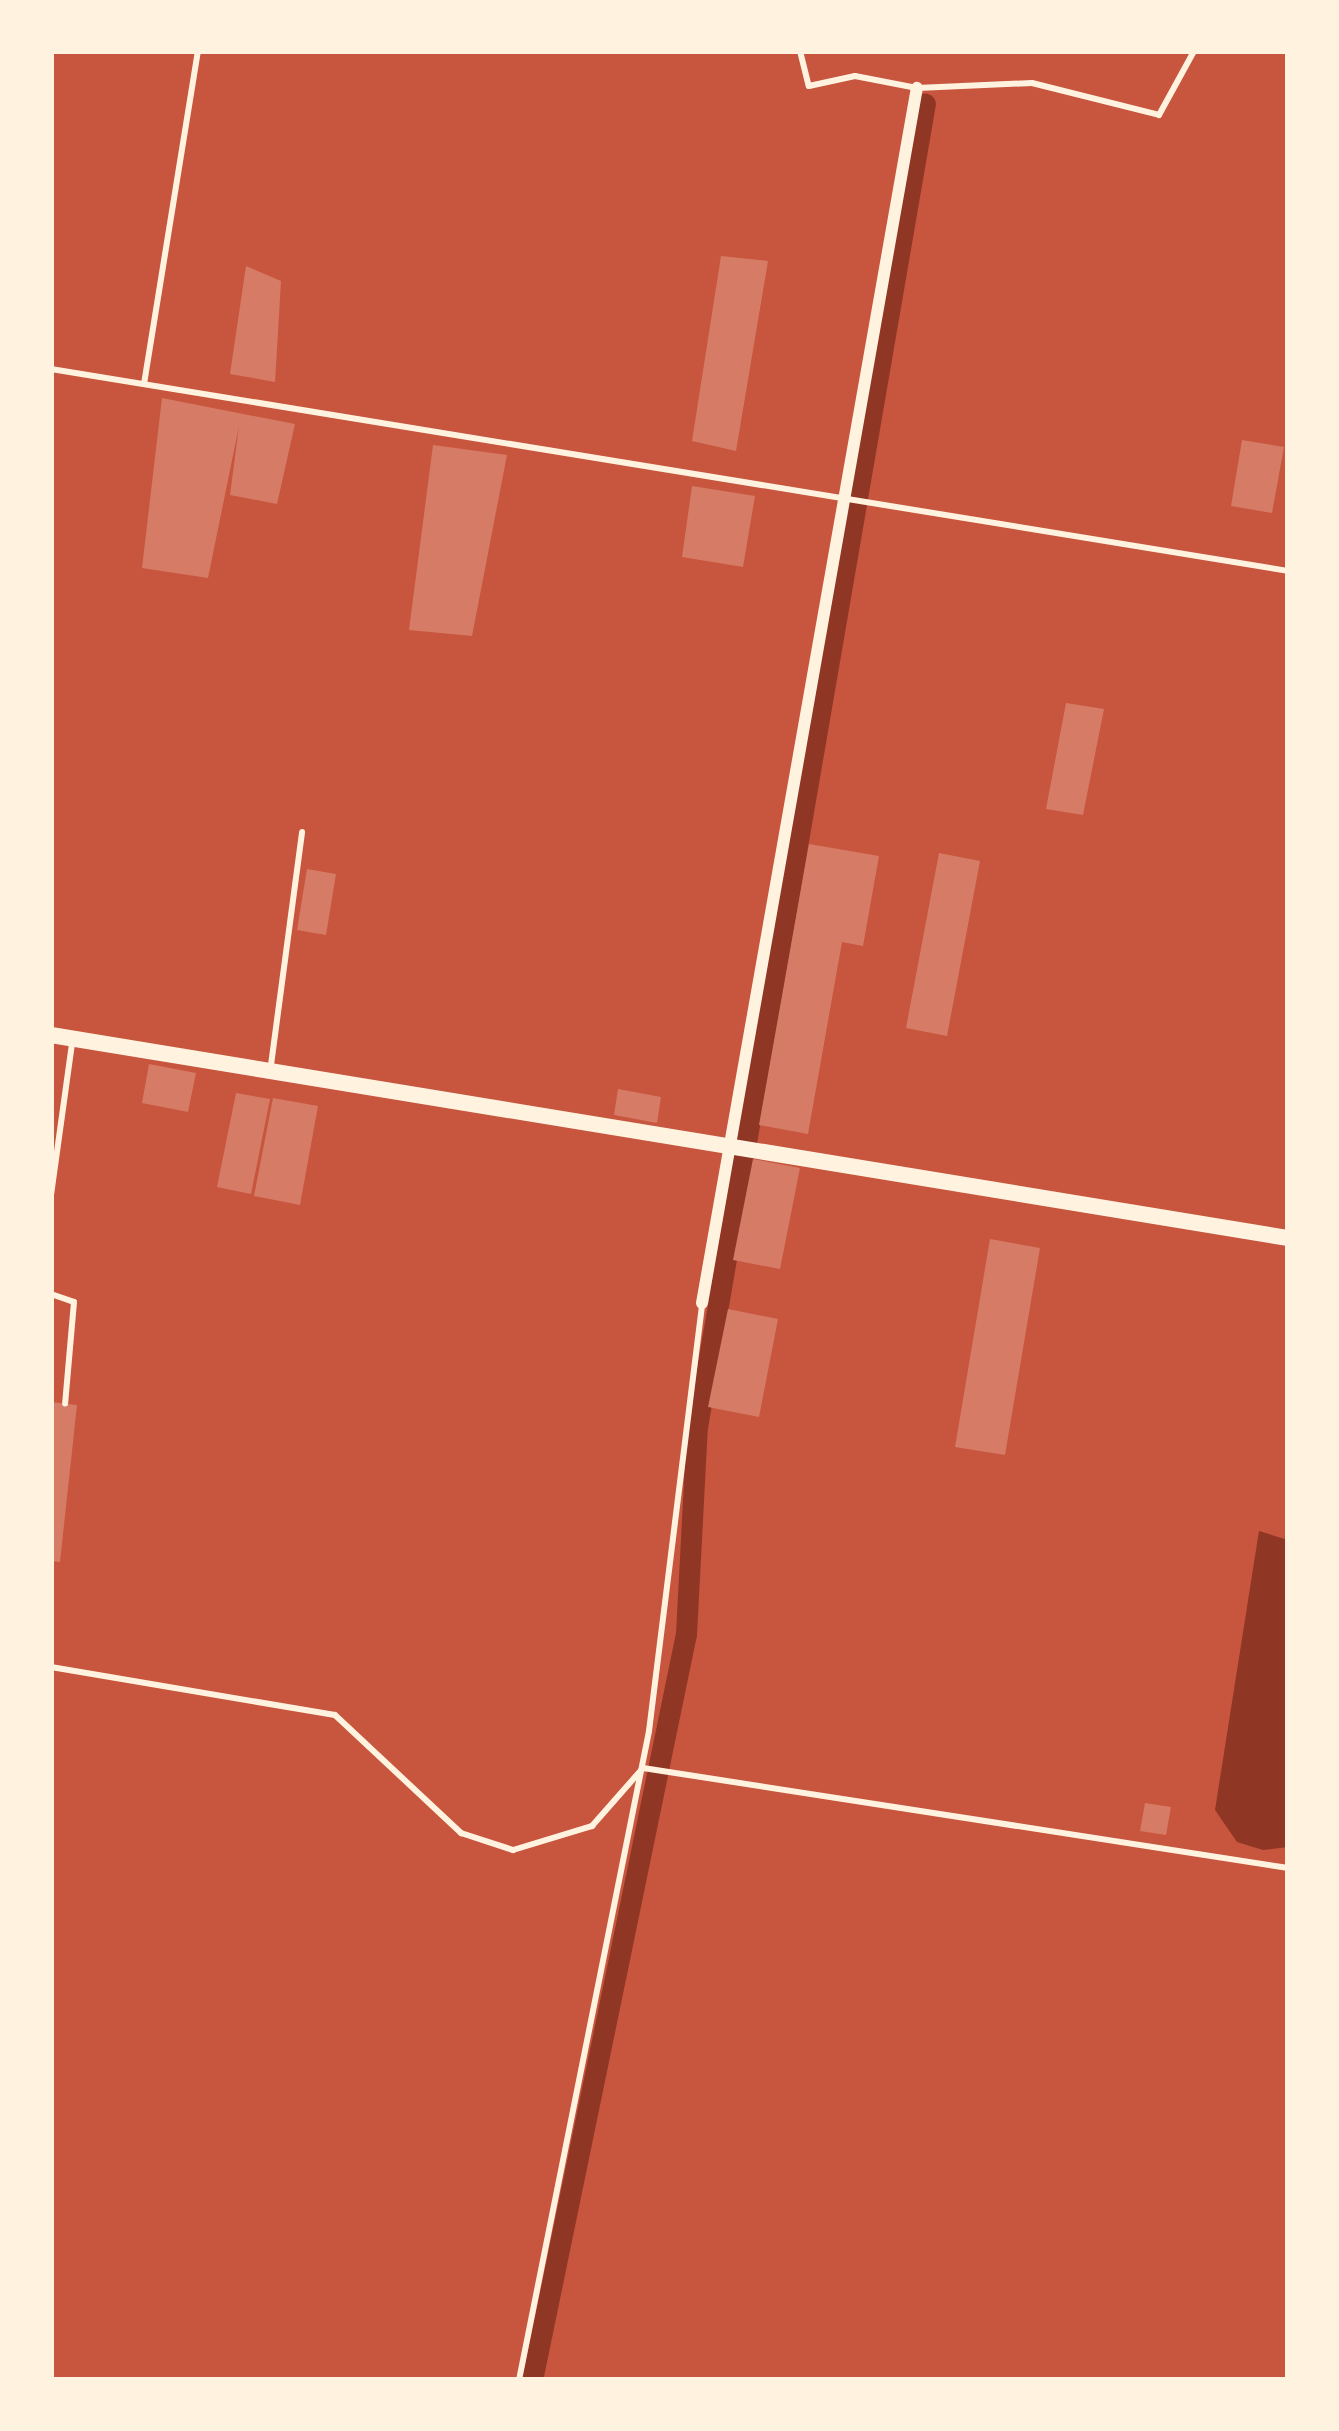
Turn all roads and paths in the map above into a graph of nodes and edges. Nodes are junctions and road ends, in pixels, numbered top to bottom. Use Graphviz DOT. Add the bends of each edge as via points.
graph roads {
  1 [pos="198,51"];
  2 [pos="800,51"];
  3 [pos="1194,51"];
  4 [pos="917,88"];
  5 [pos="51,369"];
  6 [pos="144,384"];
  7 [pos="844,498"];
  8 [pos="1288,571"];
  9 [pos="302,832"];
  10 [pos="51,1035"];
  11 [pos="73,1038"];
  12 [pos="271,1065"];
  13 [pos="728,1146"];
  14 [pos="51,1195"];
  15 [pos="1288,1238"];
  16 [pos="51,1294"];
  17 [pos="702,1303"];
  18 [pos="64,1403"];
  19 [pos="51,1667"];
  20 [pos="643,1768"];
  21 [pos="1288,1868"];
  22 [pos="519,2380"];
  1 -- 6 [label="lane"];
  2 -- 4 [label="lane" via="809,86 896,76"];
  3 -- 4 [label="lane" via="1159,116 1032,83"];
  4 -- 7 [label="street"];
  5 -- 6 [label="lane"];
  6 -- 7 [label="lane"];
  7 -- 8 [label="lane"];
  7 -- 13 [label="street"];
  9 -- 12 [label="lane"];
  10 -- 11 [label="street"];
  11 -- 12 [label="street"];
  11 -- 14 [label="lane"];
  12 -- 13 [label="street"];
  13 -- 15 [label="street"];
  13 -- 17 [label="street"];
  16 -- 18 [label="lane" via="74,1302"];
  17 -- 20 [label="lane"];
  19 -- 20 [label="lane" via="335,1715 461,1833 513,1850 592,1826"];
  20 -- 21 [label="lane"];
  20 -- 22 [label="lane"];
}
